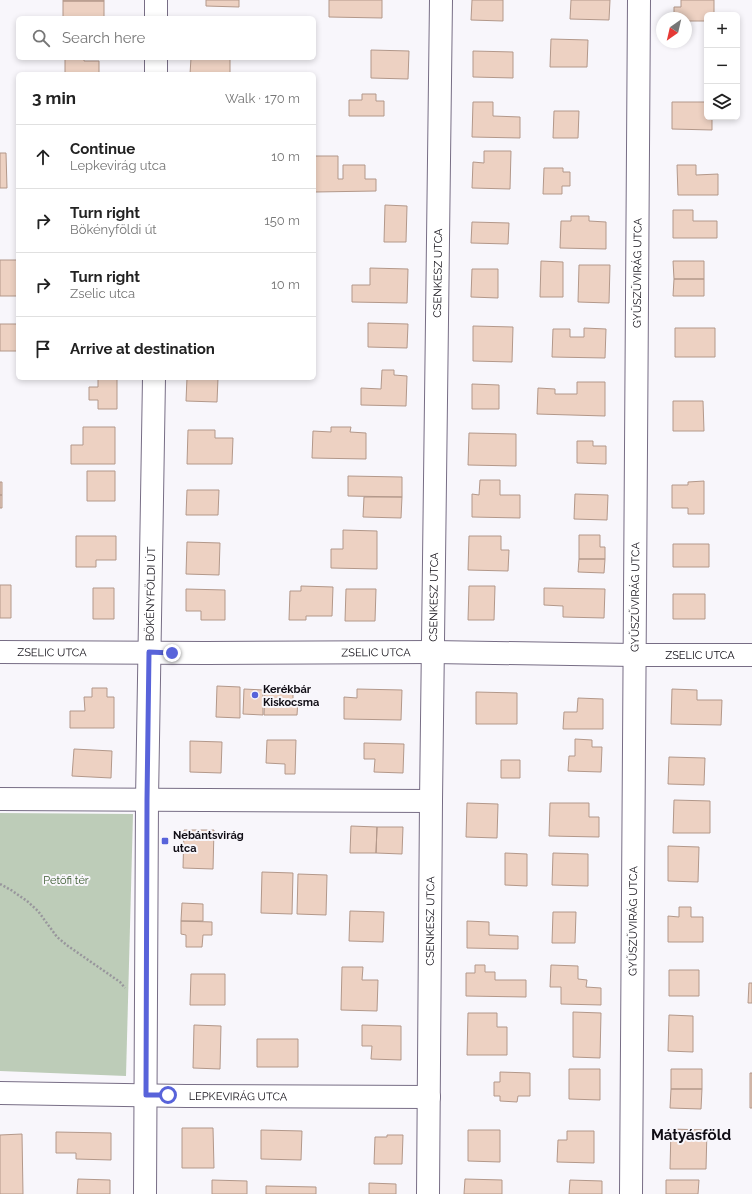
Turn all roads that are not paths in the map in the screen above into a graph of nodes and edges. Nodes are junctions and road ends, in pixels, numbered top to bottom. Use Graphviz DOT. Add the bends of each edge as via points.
graph roads {
  1 [pos="156,0"];
  2 [pos="441,0"];
  3 [pos="639,0"];
  4 [pos="156,16"];
  5 [pos="156,60"];
  6 [pos="156,72"];
  7 [pos="154,380"];
  8 [pos="0,652"];
  9 [pos="149,652"];
  10 [pos="433,652"];
  11 [pos="634,655"];
  12 [pos="752,655"];
  13 [pos="0,800"];
  14 [pos="147,800"];
  15 [pos="431,801"];
  16 [pos="0,1093"];
  17 [pos="146,1095"];
  18 [pos="429,1097"];
  19 [pos="145,1194"];
  20 [pos="428,1194"];
  21 [pos="631,1194"];
  1 -- 4 [label="street"];
  2 -- 10 [label="street, CSENKESZ UTCA"];
  3 -- 11 [label="street, GYŰSZŰVIRÁG UTCA"];
  5 -- 6 [label="street"];
  7 -- 9 [label="street, BÖKÉNYFÖLDI ÚT"];
  8 -- 9 [label="street, ZSELIC UTCA"];
  9 -- 10 [label="street, ZSELIC UTCA"];
  9 -- 14 [label="street, BÖKÉNYFÖLDI ÚT"];
  10 -- 11 [label="street, ZSELIC UTCA"];
  10 -- 15 [label="street, CSENKESZ UTCA"];
  11 -- 12 [label="street, ZSELIC UTCA"];
  11 -- 21 [label="street, GYŰSZŰVIRÁG UTCA"];
  13 -- 14 [label="street"];
  14 -- 15 [label="street"];
  14 -- 17 [label="street, BÖKÉNYFÖLDI ÚT"];
  15 -- 18 [label="street, CSENKESZ UTCA"];
  16 -- 17 [label="street, LEPKEVIRÁG UTCA"];
  17 -- 18 [label="street, LEPKEVIRÁG UTCA"];
  17 -- 19 [label="street, BÖKÉNYFÖLDI ÚT"];
  18 -- 20 [label="street, CSENKESZ UTCA"];
}
